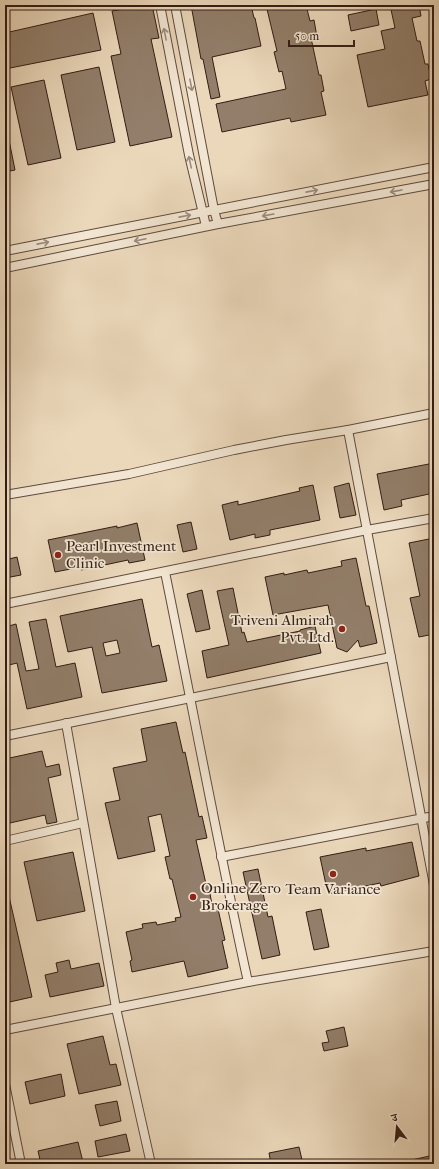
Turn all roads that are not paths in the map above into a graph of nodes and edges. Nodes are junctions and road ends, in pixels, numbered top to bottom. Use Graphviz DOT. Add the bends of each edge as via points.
graph roads {
  1 [pos="160,5"];
  2 [pos="175,5"];
  3 [pos="434,167"];
  4 [pos="434,184"];
  5 [pos="214,210"];
  6 [pos="203,213"];
  7 [pos="218,224"];
  8 [pos="206,226"];
  9 [pos="5,250"];
  10 [pos="5,268"];
  11 [pos="434,413"];
  12 [pos="348,430"];
  13 [pos="5,495"];
  14 [pos="434,518"];
  15 [pos="368,530"];
  16 [pos="165,572"];
  17 [pos="5,604"];
  18 [pos="391,657"];
  19 [pos="191,698"];
  20 [pos="66,723"];
  21 [pos="5,736"];
  22 [pos="434,816"];
  23 [pos="421,819"];
  24 [pos="83,823"];
  25 [pos="5,841"];
  26 [pos="221,857"];
  27 [pos="434,885"];
  28 [pos="434,951"];
  29 [pos="248,982"];
  30 [pos="116,1008"];
  31 [pos="5,1030"];
  32 [pos="5,1084"];
  33 [pos="21,1164"];
  34 [pos="151,1164"];
  6 -- 1 [label="street, one-way" via="188,155"];
  2 -- 5 [label="street, one-way"];
  5 -- 3 [label="street, one-way"];
  4 -- 7 [label="street, one-way"];
  5 -- 6 [label="street"];
  5 -- 7 [label="street"];
  6 -- 8 [label="street"];
  9 -- 6 [label="street, one-way"];
  7 -- 8 [label="street"];
  8 -- 10 [label="street, one-way"];
  11 -- 12 [label="street"];
  12 -- 13 [label="street" via="272,443 129,474"];
  12 -- 15 [label="street"];
  14 -- 15 [label="street"];
  15 -- 16 [label="street"];
  15 -- 18 [label="street"];
  16 -- 17 [label="street"];
  16 -- 19 [label="street"];
  18 -- 19 [label="street"];
  18 -- 23 [label="street"];
  19 -- 20 [label="street"];
  19 -- 26 [label="street"];
  20 -- 21 [label="street"];
  20 -- 24 [label="street"];
  22 -- 23 [label="street"];
  23 -- 26 [label="street"];
  23 -- 27 [label="street"];
  24 -- 25 [label="street"];
  24 -- 30 [label="street"];
  26 -- 29 [label="street"];
  28 -- 29 [label="street"];
  29 -- 30 [label="street"];
  30 -- 31 [label="street"];
  30 -- 34 [label="street"];
  32 -- 33 [label="street"];
}
